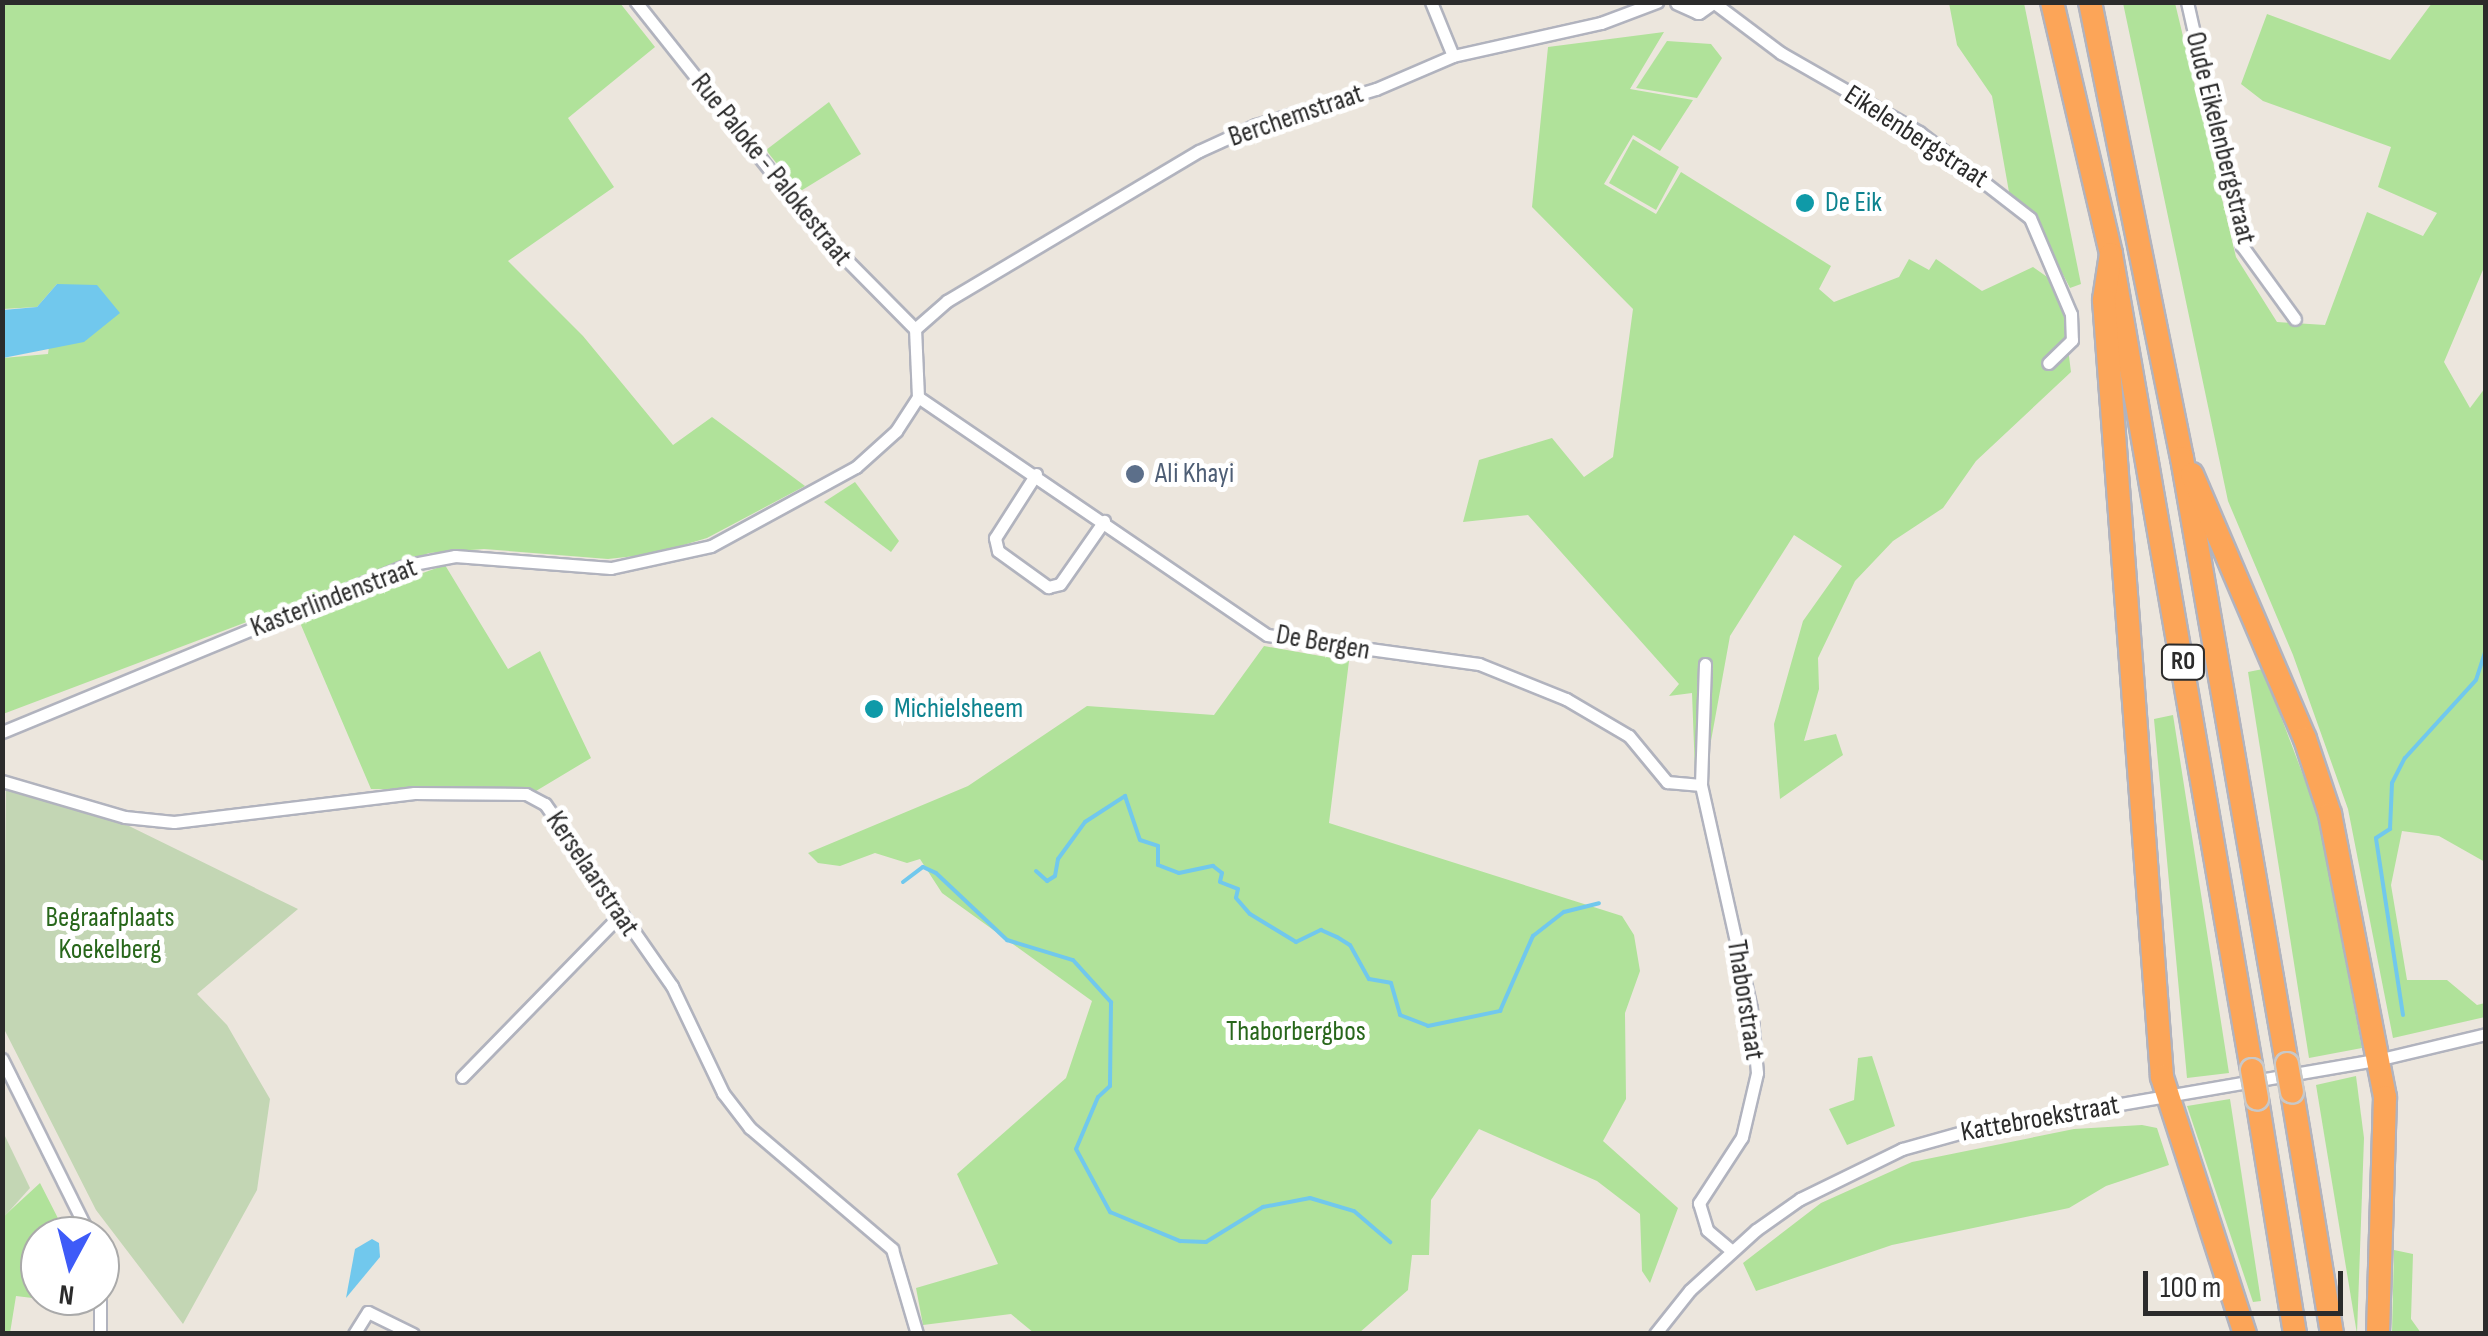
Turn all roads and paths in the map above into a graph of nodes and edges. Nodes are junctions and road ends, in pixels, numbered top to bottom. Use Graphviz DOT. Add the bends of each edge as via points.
graph roads {
  1 [pos="636,2"];
  2 [pos="1431,2"];
  3 [pos="1658,2"];
  4 [pos="1678,2"];
  5 [pos="1712,2"];
  6 [pos="2052,2"];
  7 [pos="2090,2"];
  8 [pos="2186,2"];
  9 [pos="1453,56"];
  10 [pos="2111,254"];
  11 [pos="2295,320"];
  12 [pos="915,329"];
  13 [pos="2048,363"];
  14 [pos="918,398"];
  15 [pos="2182,458"];
  16 [pos="1036,474"];
  17 [pos="1104,521"];
  18 [pos="1705,664"];
  19 [pos="2,732"];
  20 [pos="2,781"];
  21 [pos="1701,785"];
  22 [pos="619,916"];
  23 [pos="2486,1034"];
  24 [pos="2,1059"];
  25 [pos="2378,1060"];
  26 [pos="462,1077"];
  27 [pos="2166,1097"];
  28 [pos="80,1216"];
  29 [pos="1731,1250"];
  30 [pos="354,1334"];
  31 [pos="413,1334"];
  32 [pos="917,1334"];
  33 [pos="1655,1334"];
  34 [pos="2245,1334"];
  35 [pos="2296,1334"];
  36 [pos="2332,1334"];
  37 [pos="2378,1334"];
  1 -- 12 [label="street, Rue Paloke - Palokestraat" via="818,231"];
  2 -- 9 [label="street"];
  3 -- 9 [label="street, Berchemstraat" via="1601,23"];
  4 -- 5 [label="street" via="1698,10"];
  5 -- 13 [label="street, Eikelenbergstraat" via="1781,53 1963,162 2030,218 2063,282 2071,314 2072,340"];
  6 -- 10 [label="highway, R0"];
  7 -- 15 [label="highway, R0"];
  8 -- 11 [label="street, Oude Eikelenbergstraat" via="2242,246"];
  9 -- 12 [label="street, Berchemstraat" via="1198,151 947,301"];
  10 -- 27 [label="highway" via="2104,300"];
  10 -- 35 [label="highway, R0, bridge"];
  12 -- 14 [label="street"];
  14 -- 16 [label="street, De Bergen"];
  14 -- 19 [label="street, Kasterlindenstraat" via="877,451 710,546 634,566 455,556 408,565"];
  15 -- 25 [label="highway" via="2211,508 2330,814"];
  15 -- 36 [label="highway, R0, bridge"];
  16 -- 17 [label="street, De Bergen"];
  16 -- 17 [label="street" via="995,538 998,551 1048,586 1060,584"];
  17 -- 21 [label="street, De Bergen" via="1266,635 1479,664 1566,698 1629,736 1667,782"];
  18 -- 21 [label="street"];
  20 -- 22 [label="street, Kerselaarstraat" via="125,817 174,822 414,793 526,794 545,804"];
  21 -- 29 [label="street, Thaborstraat" via="1751,1008 1757,1073 1742,1137 1699,1203 1706,1230"];
  22 -- 26 [label="street"];
  22 -- 32 [label="street, Kerselaarstraat" via="672,986 723,1093 750,1128 892,1249"];
  23 -- 25 [label="street, Kattebroekstraat"];
  24 -- 28 [label="street"];
  25 -- 27 [label="street, Kattebroekstraat"];
  25 -- 37 [label="highway" via="2385,1097"];
  27 -- 29 [label="street, Kattebroekstraat" via="1970,1130 1902,1149 1800,1199"];
  27 -- 34 [label="highway"];
  29 -- 33 [label="street, Kattebroekstraat"];
  30 -- 31 [label="street" via="368,1312"];
}
